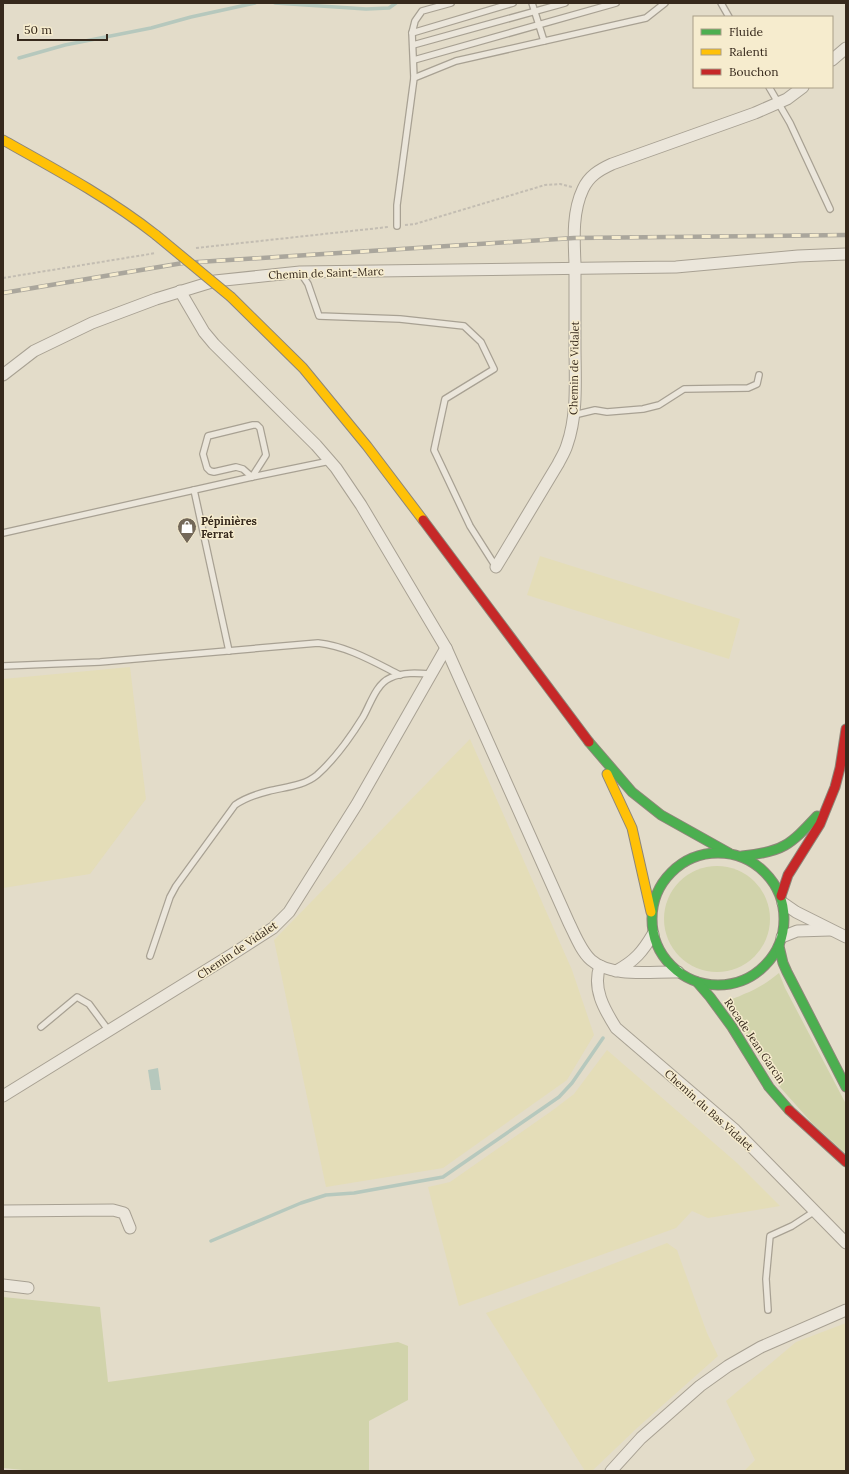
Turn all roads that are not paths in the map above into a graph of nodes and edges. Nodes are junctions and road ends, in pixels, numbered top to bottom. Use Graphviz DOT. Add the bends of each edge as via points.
graph roads {
  1 [pos="451,3"];
  2 [pos="513,3"];
  3 [pos="532,3"];
  4 [pos="565,3"];
  5 [pos="616,3"];
  6 [pos="665,3"];
  7 [pos="722,3"];
  8 [pos="534,12"];
  9 [pos="728,16"];
  10 [pos="538,24"];
  11 [pos="412,32"];
  12 [pos="544,41"];
  13 [pos="413,45"];
  14 [pos="846,48"];
  15 [pos="833,59"];
  16 [pos="414,60"];
  17 [pos="414,78"];
  18 [pos="770,88"];
  19 [pos="802,88"];
  20 [pos="778,103"];
  21 [pos="3,140"];
  22 [pos="830,209"];
  23 [pos="397,226"];
  24 [pos="846,254"];
  25 [pos="575,269"];
  26 [pos="300,272"];
  27 [pos="180,291"];
  28 [pos="3,375"];
  29 [pos="759,375"];
  30 [pos="574,415"];
  31 [pos="330,461"];
  32 [pos="252,477"];
  33 [pos="194,490"];
  34 [pos="3,533"];
  35 [pos="496,568"];
  36 [pos="446,648"];
  37 [pos="229,651"];
  38 [pos="3,666"];
  39 [pos="432,674"];
  40 [pos="400,675"];
  41 [pos="846,729"];
  42 [pos="589,742"];
  43 [pos="826,807"];
  44 [pos="729,853"];
  45 [pos="742,856"];
  46 [pos="782,899"];
  47 [pos="652,916"];
  48 [pos="833,930"];
  49 [pos="653,934"];
  50 [pos="846,937"];
  51 [pos="781,942"];
  52 [pos="150,956"];
  53 [pos="600,966"];
  54 [pos="616,971"];
  55 [pos="678,972"];
  56 [pos="697,982"];
  57 [pos="41,1027"];
  58 [pos="109,1031"];
  59 [pos="846,1087"];
  60 [pos="3,1096"];
  61 [pos="846,1162"];
  62 [pos="3,1211"];
  63 [pos="816,1211"];
  64 [pos="130,1228"];
  65 [pos="846,1243"];
  66 [pos="3,1285"];
  67 [pos="28,1288"];
  68 [pos="768,1310"];
  69 [pos="846,1310"];
  70 [pos="612,1471"];
  1 -- 11 [label="lane" via="422,11 415,21"];
  2 -- 11 [label="lane"];
  3 -- 8 [label="lane"];
  4 -- 8 [label="lane"];
  5 -- 10 [label="lane"];
  6 -- 12 [label="lane" via="646,18"];
  7 -- 9 [label="lane"];
  8 -- 10 [label="lane"];
  8 -- 13 [label="lane"];
  10 -- 12 [label="lane"];
  10 -- 16 [label="lane"];
  11 -- 13 [label="lane"];
  12 -- 17 [label="lane" via="456,61"];
  13 -- 16 [label="lane"];
  14 -- 15 [label="street"];
  16 -- 17 [label="lane"];
  17 -- 23 [label="lane" via="397,205"];
  18 -- 20 [label="lane"];
  19 -- 20 [label="street"];
  20 -- 22 [label="lane"];
  20 -- 25 [label="street, Chemin de Vidalet" via="612,164 593,175 582,190 578,205"];
  21 -- 42 [label="main road, bridge" via="85,186 142,224 231,297 272,336 303,368 367,446"];
  24 -- 25 [label="street, Chemin de Saint-Marc" via="676,267"];
  25 -- 26 [label="street, Chemin de Saint-Marc"];
  25 -- 30 [label="street, Chemin de Vidalet"];
  26 -- 27 [label="street, Chemin de Saint-Marc" via="215,281"];
  26 -- 35 [label="lane" via="308,284 319,316 400,319 464,326 482,342 494,369 445,399 434,450 470,526"];
  27 -- 28 [label="street, Chemin de Saint-Marc" via="92,323 34,351"];
  27 -- 31 [label="street" via="214,344"];
  29 -- 30 [label="lane" via="757,384 748,388 684,390 659,405 643,409 607,412 595,410"];
  30 -- 35 [label="street, Chemin de Vidalet" via="567,447"];
  31 -- 32 [label="lane"];
  31 -- 36 [label="street" via="361,505"];
  32 -- 32 [label="lane" via="266,455 260,428 257,425 252,424 208,436 203,454 210,471 236,468 243,469"];
  32 -- 33 [label="lane"];
  33 -- 34 [label="lane"];
  33 -- 37 [label="lane"];
  36 -- 39 [label="street, Chemin de Vidalet"];
  36 -- 53 [label="street" via="576,936 585,953"];
  37 -- 38 [label="lane" via="100,662"];
  37 -- 40 [label="lane" via="311,643 329,644 344,648"];
  39 -- 40 [label="lane"];
  39 -- 58 [label="street, Chemin de Vidalet" via="357,804 289,912 273,928"];
  40 -- 52 [label="lane" via="381,684 340,750 318,774 304,782 268,791 244,799 235,805 176,886"];
  41 -- 43 [label="main road" via="840,768"];
  42 -- 44 [label="main road" via="632,792 661,815"];
  42 -- 47 [label="main road" via="616,791 632,828"];
  43 -- 45 [label="main road" via="796,838 778,850"];
  43 -- 46 [label="main road" via="820,824 788,875"];
  44 -- 45 [label="main road"];
  44 -- 47 [label="main road" via="707,853 686,861 668,875 656,894"];
  45 -- 46 [label="main road" via="766,872 775,883"];
  46 -- 48 [label="street" via="796,912"];
  46 -- 51 [label="main road" via="785,920"];
  47 -- 49 [label="main road"];
  48 -- 50 [label="street"];
  48 -- 51 [label="street" via="797,931"];
  49 -- 54 [label="street" via="645,948"];
  49 -- 55 [label="main road" via="662,955"];
  51 -- 56 [label="main road" via="764,967 754,975 736,983 716,985"];
  51 -- 59 [label="main road" via="783,963 787,972"];
  53 -- 54 [label="street"];
  53 -- 63 [label="street, Chemin du Bas Vidalet" via="597,975 599,993 605,1010 616,1028 734,1130"];
  54 -- 55 [label="street"];
  55 -- 56 [label="main road"];
  56 -- 61 [label="main road, Rocade Jean Garcin" via="732,1027 769,1087"];
  57 -- 58 [label="lane" via="78,997 89,1004"];
  58 -- 60 [label="street, Chemin de Vidalet"];
  62 -- 64 [label="street" via="113,1210 124,1213"];
  63 -- 65 [label="street, Chemin du Bas Vidalet"];
  63 -- 68 [label="lane" via="799,1223 770,1236 766,1279"];
  66 -- 67 [label="street"];
  69 -- 70 [label="street" via="761,1347 728,1366 700,1386 641,1438"];
}
